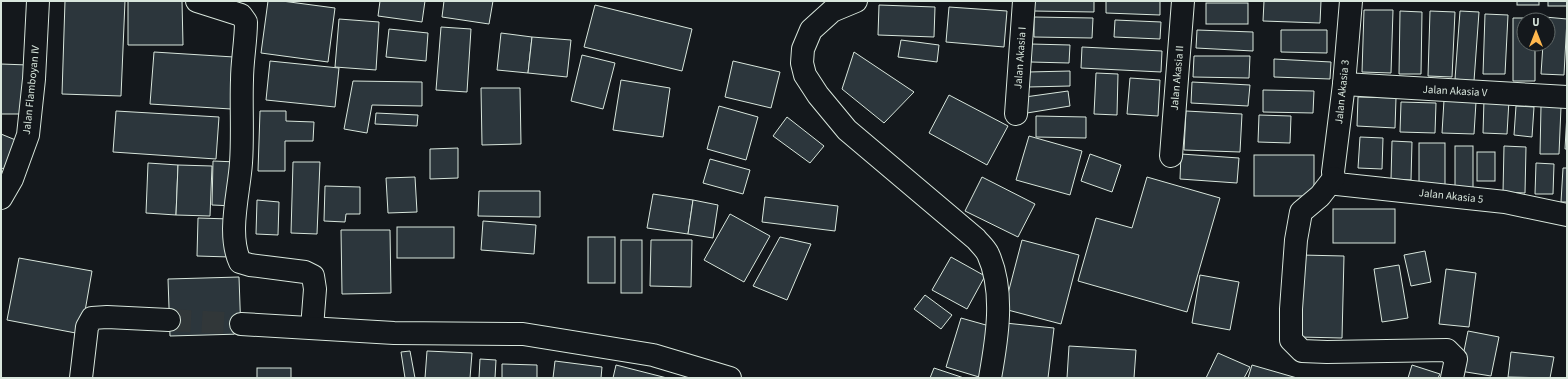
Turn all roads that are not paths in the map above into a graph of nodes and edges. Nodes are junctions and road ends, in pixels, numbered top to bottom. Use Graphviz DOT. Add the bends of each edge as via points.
graph roads {
  1 [pos="38,1"];
  2 [pos="197,1"];
  3 [pos="856,1"];
  4 [pos="1024,1"];
  5 [pos="1183,1"];
  6 [pos="1351,1"];
  7 [pos="1344,84"];
  8 [pos="1567,97"];
  9 [pos="1016,114"];
  10 [pos="1171,156"];
  11 [pos="1335,180"];
  12 [pos="1,198"];
  13 [pos="1567,215"];
  14 [pos="169,320"];
  15 [pos="241,324"];
  16 [pos="312,328"];
  17 [pos="81,378"];
  18 [pos="730,378"];
  19 [pos="990,378"];
  20 [pos="1452,378"];
  1 -- 12 [label="street, Jalan Flamboyan IV" via="28,135 12,179"];
  2 -- 16 [label="street" via="241,16 246,22 241,162 235,217 236,254 240,262 250,265 305,272 313,276 315,289"];
  3 -- 19 [label="street" via="832,11 811,30 803,49 802,63 805,75 847,130 976,239 987,252 997,291 998,316"];
  4 -- 9 [label="street, Jalan Akasia I"];
  5 -- 10 [label="street, Jalan Akasia II"];
  6 -- 7 [label="street, Jalan Akasia 3"];
  7 -- 8 [label="street, Jalan Akasia V"];
  7 -- 11 [label="street, Jalan Akasia 3" via="1333,172"];
  11 -- 13 [label="street, Jalan Akasia 5" via="1342,186 1505,202"];
  11 -- 20 [label="street" via="1301,212 1296,240 1291,340 1302,351 1447,350 1456,359"];
  14 -- 17 [label="street" via="92,318 87,327"];
  15 -- 16 [label="street"];
  16 -- 18 [label="street" via="394,333 523,334 653,355"];
}
